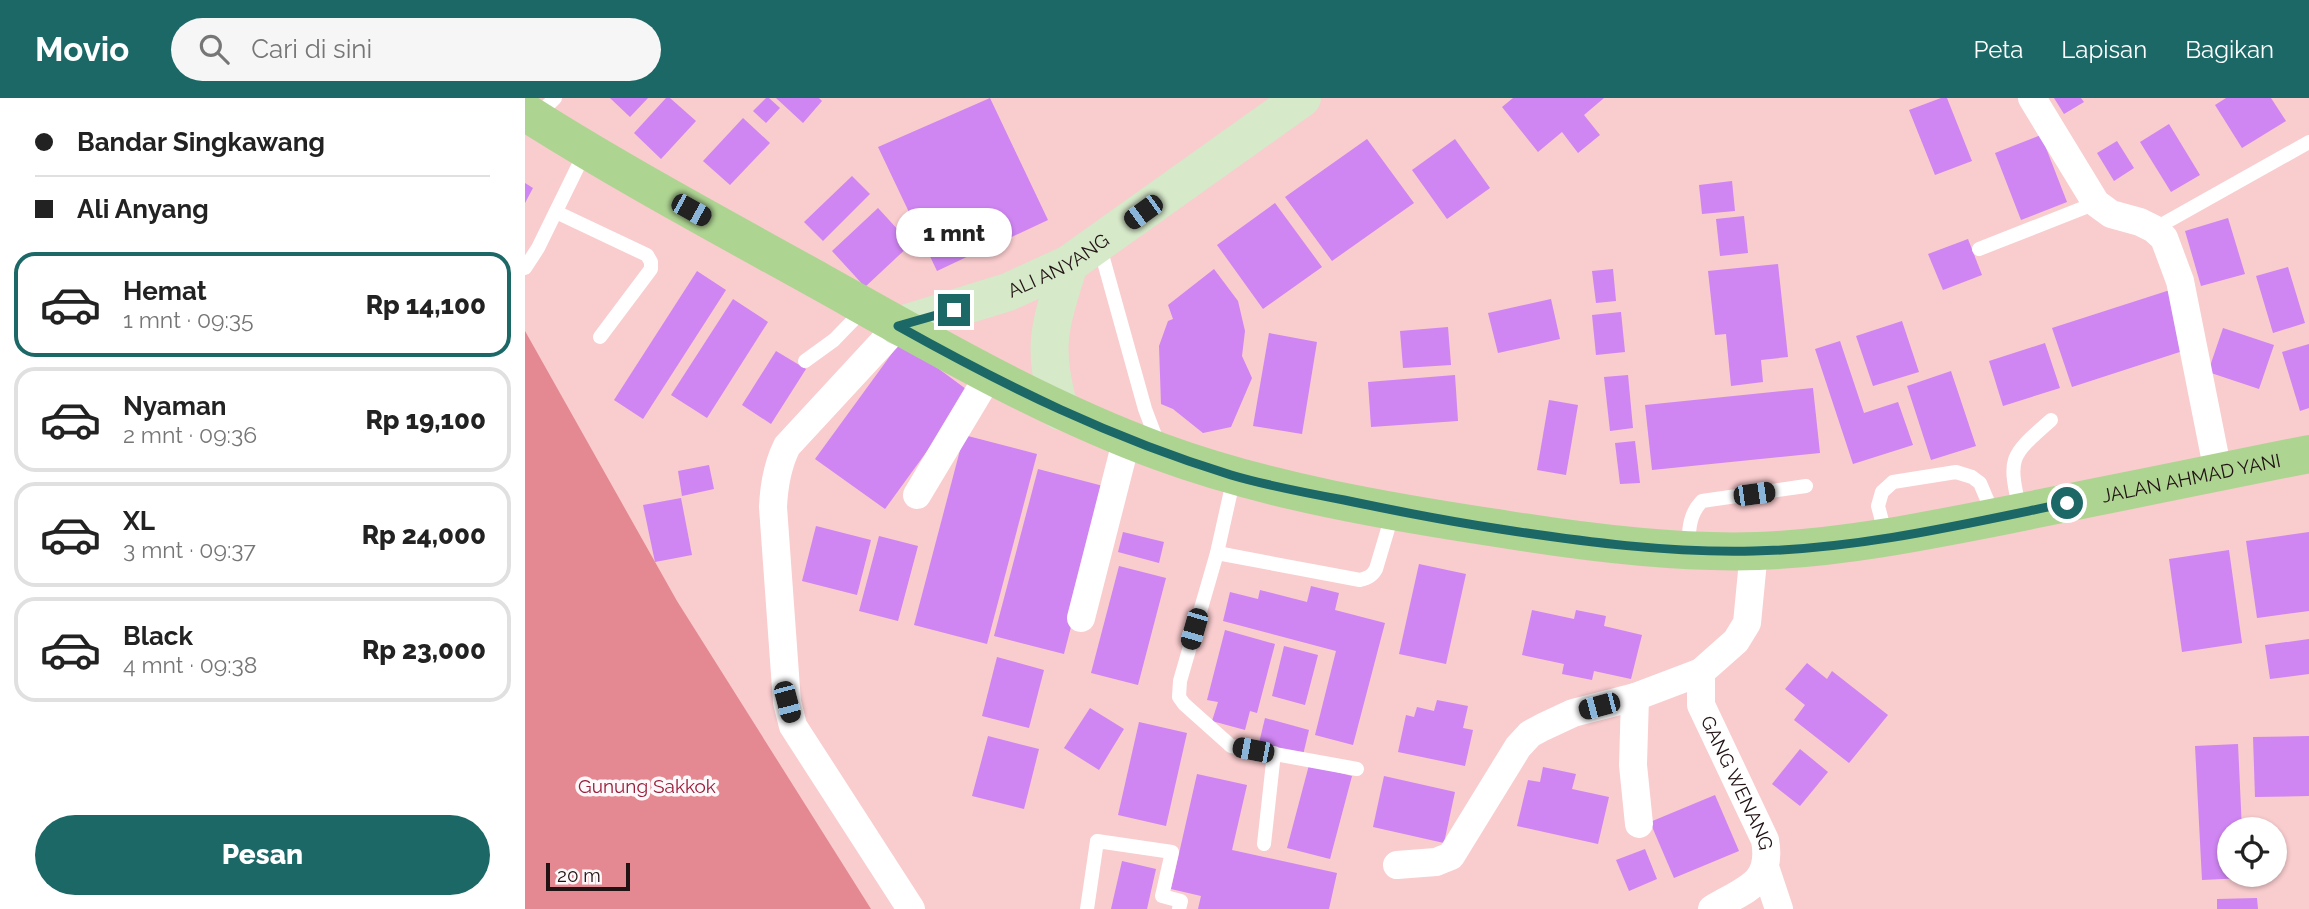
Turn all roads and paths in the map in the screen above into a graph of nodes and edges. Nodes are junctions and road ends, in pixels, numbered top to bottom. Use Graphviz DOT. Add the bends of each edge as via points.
graph roads {
  1 [pos="2032,98"];
  2 [pos="1297,99"];
  3 [pos="538,109"];
  4 [pos="2309,142"];
  5 [pos="587,149"];
  6 [pos="2096,203"];
  7 [pos="556,212"];
  8 [pos="2154,229"];
  9 [pos="1979,249"];
  10 [pos="1084,253"];
  11 [pos="525,268"];
  12 [pos="866,307"];
  13 [pos="898,326"];
  14 [pos="600,337"];
  15 [pos="805,362"];
  16 [pos="989,376"];
  17 [pos="1060,411"];
  18 [pos="2051,420"];
  19 [pos="1145,445"];
  20 [pos="2309,454"];
  21 [pos="2218,472"];
  22 [pos="1234,476"];
  23 [pos="1806,486"];
  24 [pos="917,495"];
  25 [pos="1394,510"];
  26 [pos="2008,515"];
  27 [pos="1886,537"];
  28 [pos="1687,549"];
  29 [pos="1753,551"];
  30 [pos="1217,553"];
  31 [pos="1081,618"];
  32 [pos="1701,671"];
  33 [pos="1636,697"];
  34 [pos="1274,753"];
  35 [pos="1357,769"];
  36 [pos="1639,824"];
  37 [pos="1264,844"];
  38 [pos="1397,865"];
  39 [pos="1766,870"];
  40 [pos="911,909"];
  41 [pos="1087,909"];
  42 [pos="1179,909"];
  43 [pos="1712,909"];
  44 [pos="1779,909"];
  1 -- 6 [label="street"];
  2 -- 10 [label="street, ALI ANYANG"];
  3 -- 5 [label="main road, JALAN AHMAD YANI"];
  4 -- 8 [label="lane"];
  5 -- 7 [label="lane"];
  5 -- 12 [label="main road, JALAN AHMAD YANI"];
  6 -- 8 [label="street" via="2111,214"];
  6 -- 9 [label="lane"];
  7 -- 11 [label="lane"];
  7 -- 14 [label="lane" via="647,255 651,262 651,269"];
  8 -- 21 [label="street" via="2164,238 2180,281"];
  10 -- 13 [label="street, ALI ANYANG" via="1008,292"];
  10 -- 17 [label="street" via="1051,324 1050,378"];
  10 -- 19 [label="lane" via="1145,409"];
  12 -- 13 [label="main road, JALAN AHMAD YANI"];
  12 -- 15 [label="lane"];
  13 -- 16 [label="main road, JALAN AHMAD YANI"];
  13 -- 40 [label="street" via="787,446 779,463 773,508 787,702 793,726"];
  16 -- 17 [label="main road, JALAN AHMAD YANI"];
  16 -- 24 [label="street"];
  17 -- 19 [label="main road, JALAN AHMAD YANI"];
  18 -- 26 [label="lane" via="2021,447 2014,461"];
  19 -- 22 [label="main road, JALAN AHMAD YANI"];
  19 -- 31 [label="street"];
  20 -- 21 [label="main road, JALAN AHMAD YANI"];
  21 -- 26 [label="main road, JALAN AHMAD YANI"];
  22 -- 25 [label="main road, JALAN AHMAD YANI"];
  22 -- 30 [label="lane"];
  23 -- 28 [label="lane" via="1702,501 1695,508"];
  25 -- 28 [label="main road, JALAN AHMAD YANI" via="1559,538"];
  25 -- 30 [label="lane" via="1376,569 1366,579"];
  26 -- 27 [label="main road, JALAN AHMAD YANI"];
  26 -- 27 [label="lane" via="1980,483 1956,472 1893,482 1882,492 1878,506"];
  27 -- 29 [label="main road, JALAN AHMAD YANI"];
  28 -- 29 [label="main road, JALAN AHMAD YANI"];
  29 -- 32 [label="street" via="1748,623 1736,641"];
  30 -- 34 [label="lane" via="1179,697 1231,746"];
  32 -- 33 [label="street"];
  32 -- 39 [label="street, GANG WENANG" via="1701,705 1765,840"];
  33 -- 36 [label="street" via="1633,765"];
  33 -- 38 [label="street" via="1573,713 1530,734 1451,856"];
  34 -- 35 [label="lane"];
  34 -- 37 [label="lane"];
  39 -- 43 [label="street, GANG WENANG"];
  39 -- 44 [label="street"];
  41 -- 42 [label="lane" via="1097,841 1172,852 1162,896 1181,901"];
}
